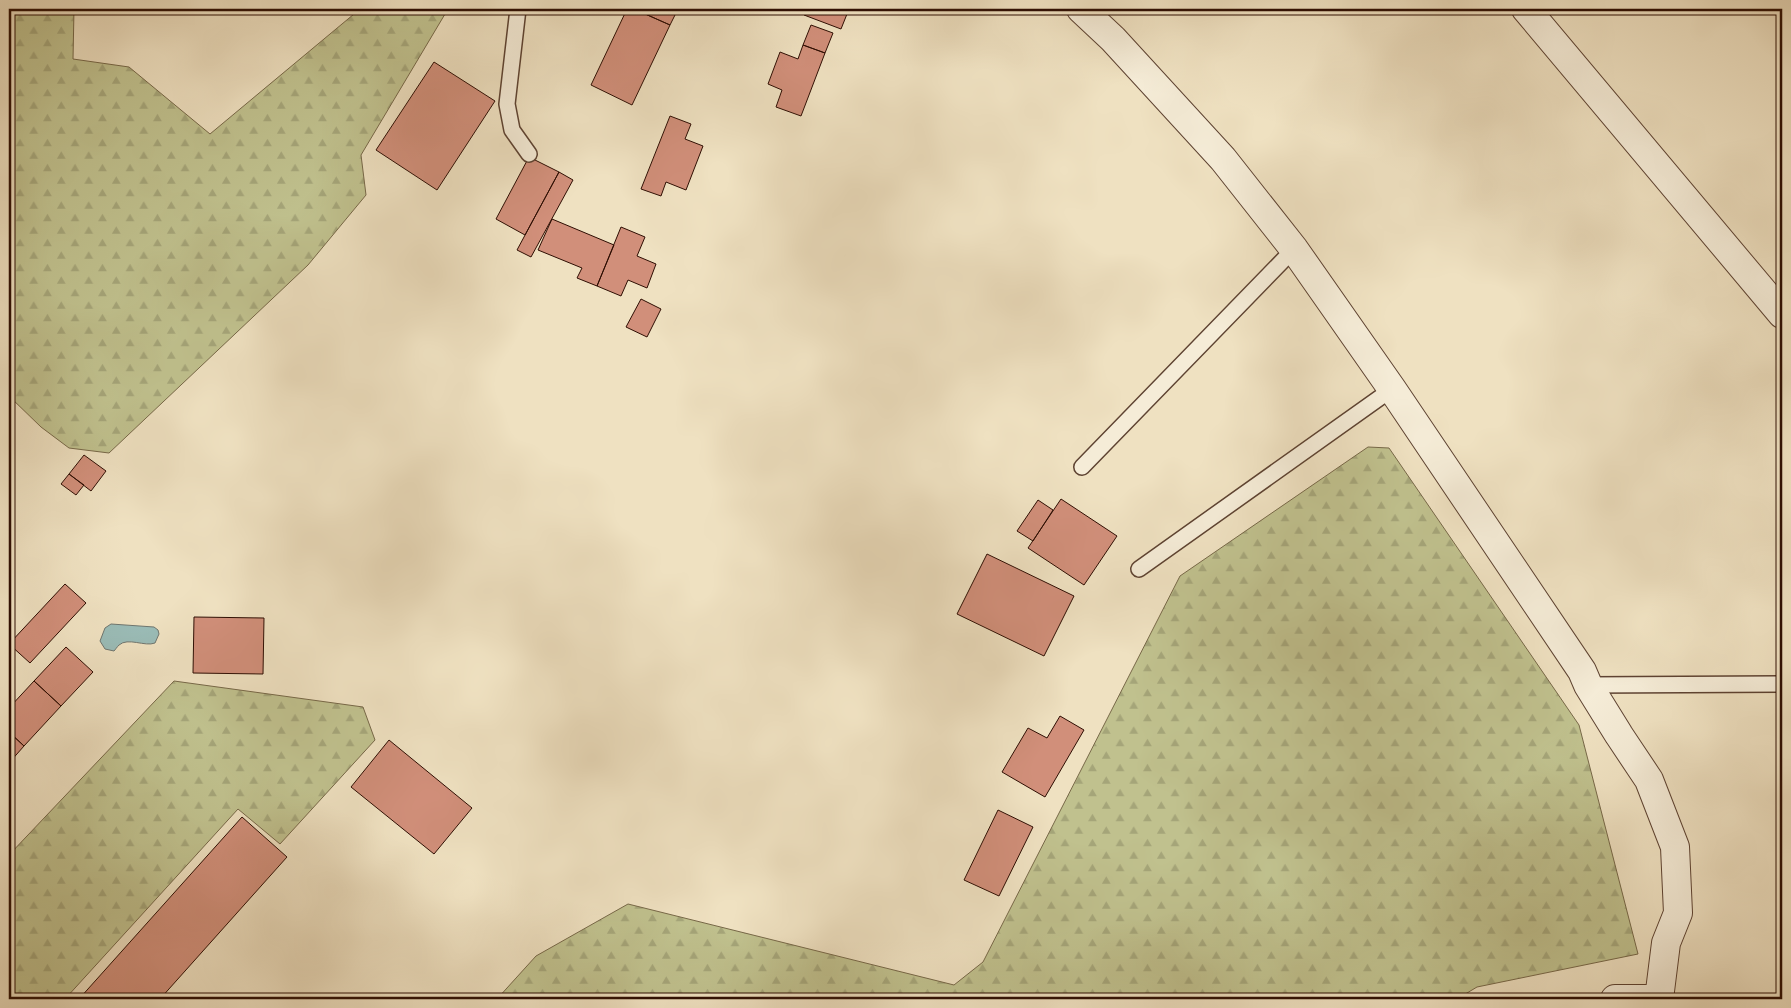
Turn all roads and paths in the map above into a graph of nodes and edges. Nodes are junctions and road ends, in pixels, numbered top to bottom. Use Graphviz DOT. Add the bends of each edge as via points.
graph roads {
  1 [pos="518,9"];
  2 [pos="1081,9"];
  3 [pos="1526,9"];
  4 [pos="529,154"];
  5 [pos="1294,249"];
  6 [pos="1782,314"];
  7 [pos="1392,389"];
  8 [pos="1082,467"];
  9 [pos="1139,569"];
  10 [pos="1782,684"];
  11 [pos="1588,685"];
  12 [pos="1615,999"];
  13 [pos="1659,999"];
  1 -- 4 [label="lane" via="507,104 512,130"];
  2 -- 5 [label="street" via="1113,39 1223,159"];
  3 -- 6 [label="street"];
  5 -- 7 [label="street"];
  5 -- 8 [label="lane"];
  7 -- 9 [label="lane"];
  7 -- 11 [label="street"];
  10 -- 11 [label="lane"];
  11 -- 13 [label="street" via="1649,780 1675,847 1678,913 1666,943"];
  12 -- 13 [label="street"];
}
